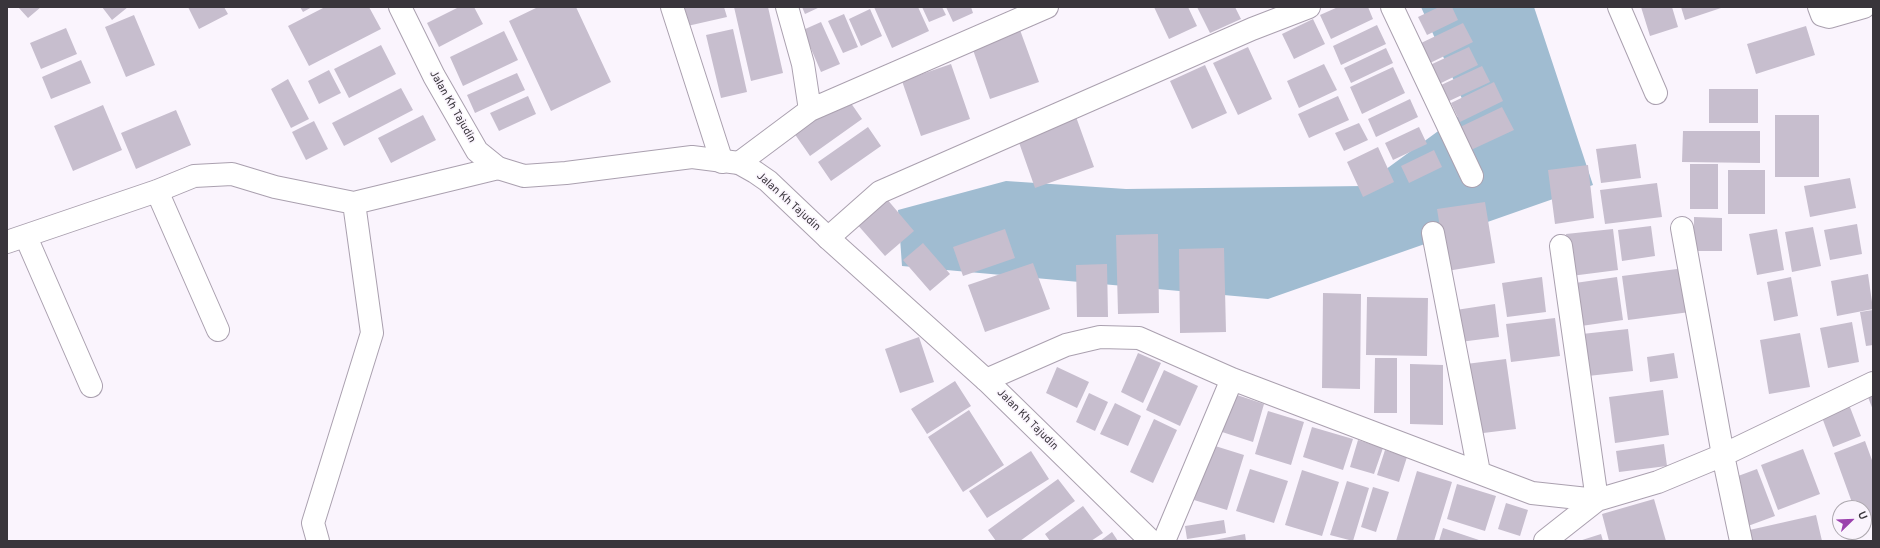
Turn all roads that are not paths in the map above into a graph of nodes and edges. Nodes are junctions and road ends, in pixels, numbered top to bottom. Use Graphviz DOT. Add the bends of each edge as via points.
graph roads {
  1 [pos="400,7"];
  2 [pos="672,7"];
  3 [pos="787,7"];
  4 [pos="1047,7"];
  5 [pos="1309,7"];
  6 [pos="1392,7"];
  7 [pos="1619,7"];
  8 [pos="1819,7"];
  9 [pos="1864,7"];
  10 [pos="1656,92"];
  11 [pos="810,110"];
  12 [pos="730,162"];
  13 [pos="498,168"];
  14 [pos="1472,176"];
  15 [pos="157,191"];
  16 [pos="354,203"];
  17 [pos="1682,228"];
  18 [pos="1433,233"];
  19 [pos="828,238"];
  20 [pos="17,240"];
  21 [pos="1561,246"];
  22 [pos="218,330"];
  23 [pos="1232,379"];
  24 [pos="986,380"];
  25 [pos="1873,383"];
  26 [pos="91,386"];
  27 [pos="1723,455"];
  28 [pos="1479,472"];
  29 [pos="1597,500"];
  30 [pos="318,541"];
  31 [pos="1151,541"];
  32 [pos="1164,541"];
  33 [pos="1546,541"];
  34 [pos="1741,541"];
  1 -- 13 [label="street, Jalan Kh Tajudin" via="434,76 477,151"];
  2 -- 12 [label="street"];
  3 -- 11 [label="street" via="803,64"];
  4 -- 11 [label="street"];
  5 -- 19 [label="street" via="1252,29 880,192"];
  6 -- 14 [label="street"];
  7 -- 10 [label="street"];
  8 -- 9 [label="street" via="1824,17"];
  11 -- 12 [label="street"];
  12 -- 13 [label="street, Jalan Kh Tajudin" via="692,157 524,176"];
  12 -- 19 [label="street, Jalan Kh Tajudin" via="755,172 768,181"];
  13 -- 16 [label="street"];
  15 -- 16 [label="street" via="194,176 232,174 275,187"];
  15 -- 20 [label="street"];
  15 -- 22 [label="street"];
  16 -- 30 [label="street" via="372,333 313,523"];
  17 -- 27 [label="street"];
  18 -- 28 [label="street"];
  19 -- 24 [label="street, Jalan Kh Tajudin"];
  20 -- 26 [label="street"];
  21 -- 29 [label="street"];
  23 -- 24 [label="street" via="1139,338 1100,337 1066,345"];
  23 -- 28 [label="street"];
  23 -- 32 [label="street"];
  24 -- 31 [label="street, Jalan Kh Tajudin"];
  25 -- 27 [label="street"];
  27 -- 29 [label="street" via="1658,482"];
  27 -- 34 [label="street"];
  28 -- 29 [label="street" via="1532,493"];
  29 -- 33 [label="street"];
}
